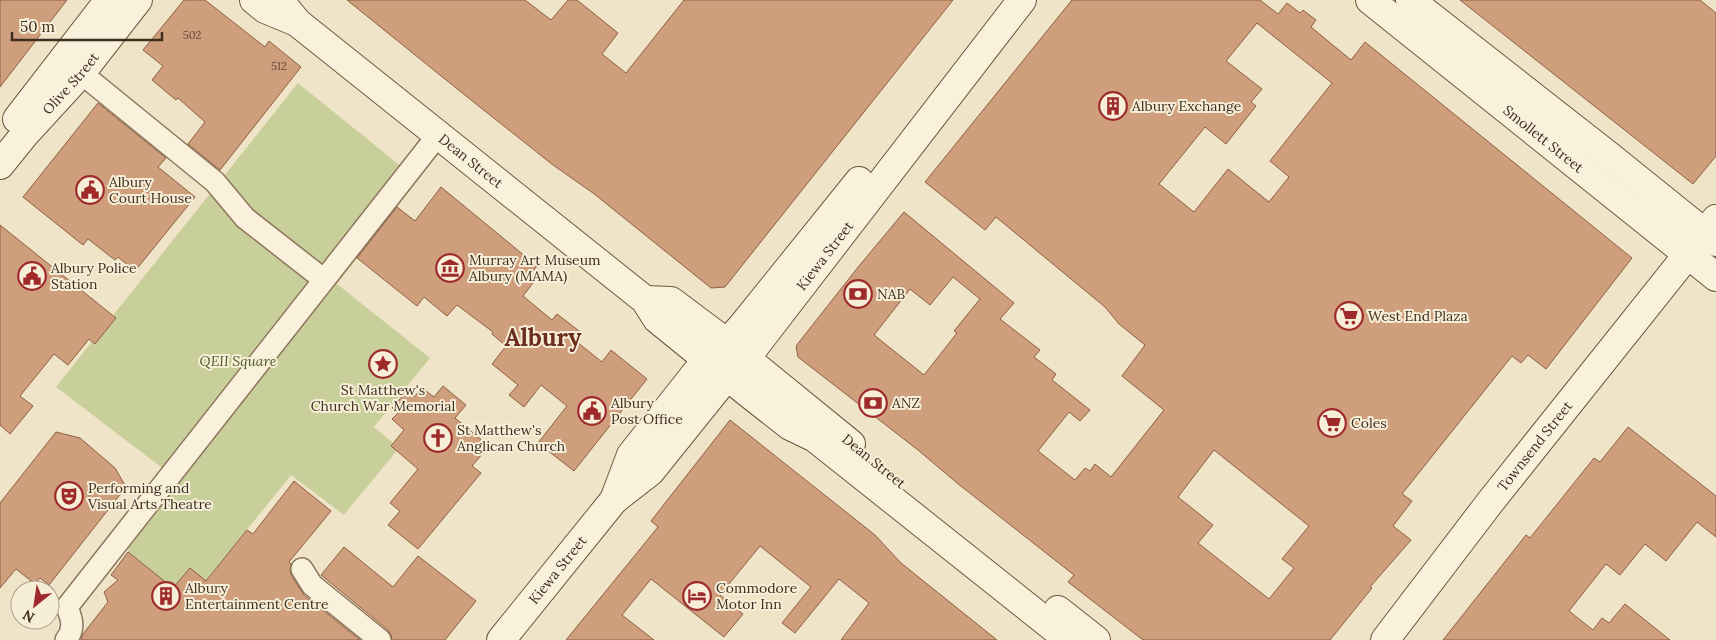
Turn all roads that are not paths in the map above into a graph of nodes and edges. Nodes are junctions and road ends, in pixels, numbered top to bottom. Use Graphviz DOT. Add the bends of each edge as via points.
graph roads {
  1 [pos="109,0"];
  2 [pos="138,0"];
  3 [pos="254,0"];
  4 [pos="279,0"];
  5 [pos="1003,0"];
  6 [pos="1022,0"];
  7 [pos="1370,0"];
  8 [pos="1410,0"];
  9 [pos="298,23"];
  10 [pos="81,73"];
  11 [pos="1493,81"];
  12 [pos="1551,128"];
  13 [pos="438,135"];
  14 [pos="0,139"];
  15 [pos="0,165"];
  16 [pos="1712,231"];
  17 [pos="828,236"];
  18 [pos="1689,255"];
  19 [pos="1716,277"];
  20 [pos="323,279"];
  21 [pos="727,359"];
  22 [pos="302,569"];
  23 [pos="66,640"];
  24 [pos="380,640"];
  25 [pos="501,640"];
  26 [pos="1069,640"];
  27 [pos="1096,640"];
  28 [pos="1385,640"];
  1 -- 14 [label="street, Olive Street"];
  2 -- 10 [label="street, Olive Street"];
  3 -- 9 [label="street, Dean Street" via="265,9"];
  4 -- 9 [label="street, Dean Street"];
  5 -- 17 [label="street, Kiewa Street"];
  6 -- 17 [label="street, Kiewa Street"];
  7 -- 11 [label="street, Smollett Street"];
  8 -- 11 [label="street, Smollett Street"];
  9 -- 13 [label="street, Dean Street"];
  10 -- 15 [label="street, Olive Street"];
  10 -- 20 [label="street" via="215,182 245,218"];
  11 -- 12 [label="street, Smollett Street"];
  12 -- 16 [label="street, Smollett Street"];
  12 -- 18 [label="street, Smollett Street"];
  13 -- 20 [label="street"];
  13 -- 21 [label="street, Dean Street" via="645,300 671,301"];
  16 -- 18 [label="street, Townsend Street"];
  17 -- 21 [label="street, Kiewa Street" via="743,325"];
  18 -- 19 [label="street, Smollett Street"];
  18 -- 28 [label="street, Townsend Street" via="1491,501"];
  20 -- 23 [label="street" via="67,607 73,622"];
  21 -- 25 [label="street, Kiewa Street" via="631,455 614,500"];
  21 -- 26 [label="street, Dean Street" via="790,426 815,438"];
  21 -- 27 [label="street, Dean Street"];
  22 -- 24 [label="street" via="312,585"];
}
